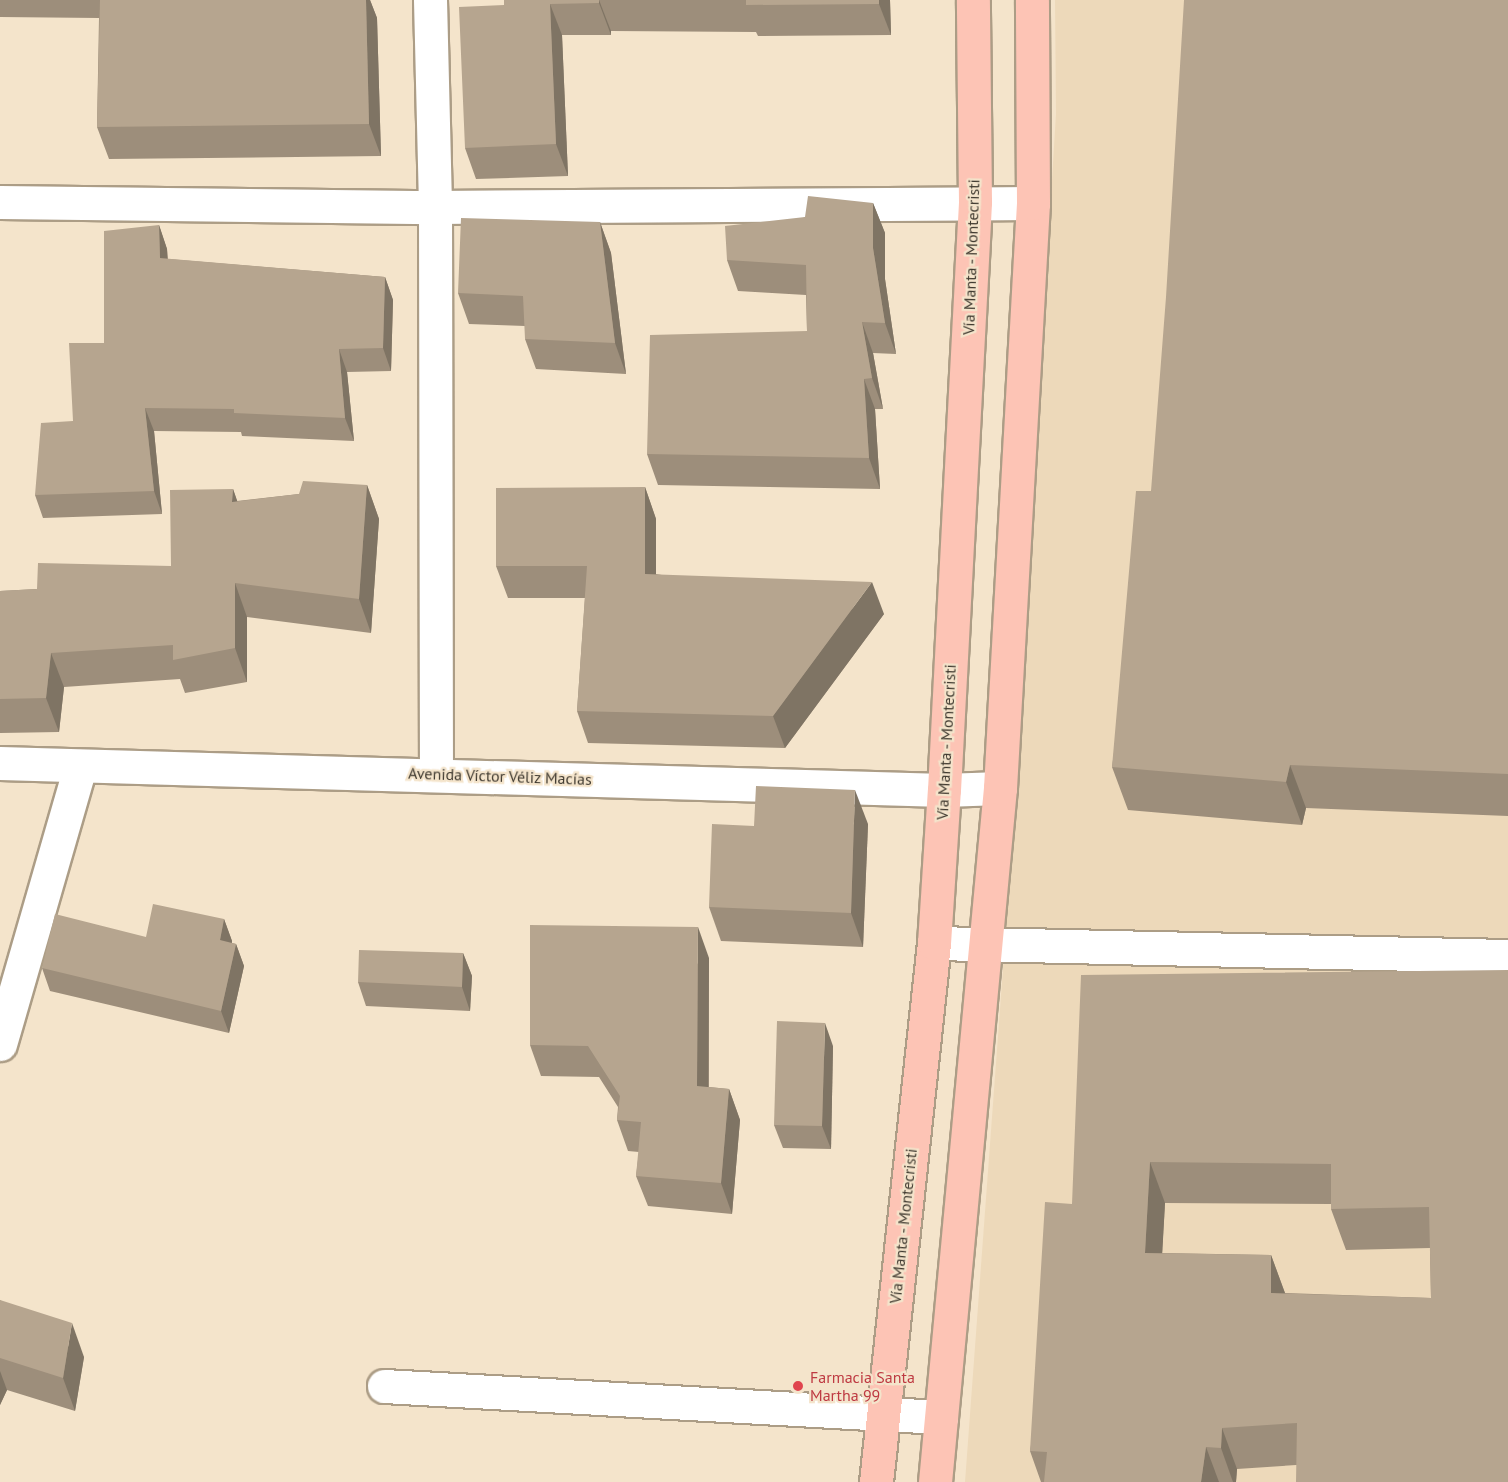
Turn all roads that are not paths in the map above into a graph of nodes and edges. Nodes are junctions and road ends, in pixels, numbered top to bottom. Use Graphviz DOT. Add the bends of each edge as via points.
graph roads {
  1 [pos="429,0"];
  2 [pos="973,0"];
  3 [pos="1032,0"];
  4 [pos="0,202"];
  5 [pos="975,202"];
  6 [pos="1033,204"];
  7 [pos="435,207"];
  8 [pos="0,763"];
  9 [pos="80,766"];
  10 [pos="436,774"];
  11 [pos="1000,788"];
  12 [pos="944,790"];
  13 [pos="934,943"];
  14 [pos="987,944"];
  15 [pos="1508,956"];
  16 [pos="0,1044"];
  17 [pos="384,1386"];
  18 [pos="884,1414"];
  19 [pos="941,1417"];
  20 [pos="876,1482"];
  21 [pos="935,1482"];
  1 -- 7 [label="street"];
  2 -- 5 [label="main road, Vía Manta - Montecristi"];
  3 -- 6 [label="main road"];
  4 -- 7 [label="street"];
  5 -- 6 [label="street"];
  5 -- 7 [label="street"];
  5 -- 12 [label="main road, Vía Manta - Montecristi"];
  6 -- 11 [label="main road"];
  7 -- 10 [label="street"];
  8 -- 9 [label="street, Avenida Víctor Véliz Macías"];
  9 -- 10 [label="street, Avenida Víctor Véliz Macías"];
  9 -- 16 [label="street"];
  10 -- 12 [label="street, Avenida Víctor Véliz Macías"];
  11 -- 12 [label="street, Avenida Víctor Véliz Macías"];
  11 -- 14 [label="main road"];
  12 -- 13 [label="main road, Vía Manta - Montecristi"];
  13 -- 14 [label="street"];
  13 -- 18 [label="main road, Vía Manta - Montecristi"];
  14 -- 15 [label="street"];
  14 -- 19 [label="main road"];
  17 -- 18 [label="street"];
  18 -- 19 [label="street"];
  18 -- 20 [label="main road, Vía Manta - Montecristi"];
  19 -- 21 [label="main road"];
}
